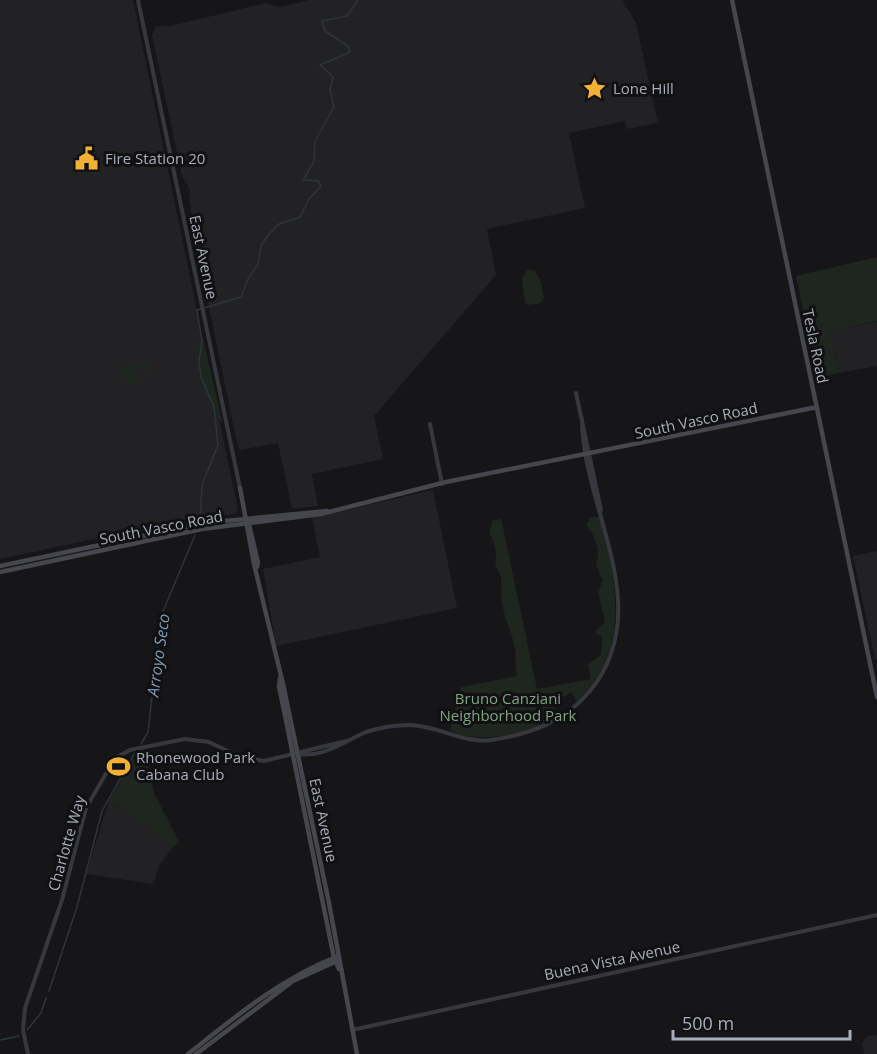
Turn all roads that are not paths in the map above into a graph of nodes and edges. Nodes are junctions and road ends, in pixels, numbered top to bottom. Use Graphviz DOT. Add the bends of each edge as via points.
graph roads {
  1 [pos="138,0"];
  2 [pos="732,0"];
  3 [pos="576,393"];
  4 [pos="817,407"];
  5 [pos="430,424"];
  6 [pos="589,455"];
  7 [pos="442,484"];
  8 [pos="240,488"];
  9 [pos="247,522"];
  10 [pos="0,566"];
  11 [pos="0,572"];
  12 [pos="877,697"];
  13 [pos="296,754"];
  14 [pos="877,915"];
  15 [pos="337,959"];
  16 [pos="321,967"];
  17 [pos="339,969"];
  18 [pos="301,971"];
  19 [pos="284,988"];
  20 [pos="352,1030"];
  21 [pos="28,1054"];
  22 [pos="188,1054"];
  23 [pos="196,1054"];
  24 [pos="357,1054"];
  1 -- 8 [label="street, East Avenue"];
  2 -- 4 [label="main road, Tesla Road"];
  3 -- 6 [label="street, Charlotte Way"];
  4 -- 6 [label="main road, South Vasco Road"];
  4 -- 12 [label="main road, Tesla Road"];
  5 -- 7 [label="street"];
  6 -- 7 [label="main road, South Vasco Road"];
  6 -- 13 [label="street, Charlotte Way" via="619,613 606,665 577,705 534,731 496,739 409,725 383,728 338,747"];
  7 -- 9 [label="main road, South Vasco Road" via="327,511"];
  8 -- 9 [label="main road, East Avenue"];
  9 -- 10 [label="main road, South Vasco Road" via="191,526"];
  9 -- 11 [label="main road, South Vasco Road"];
  9 -- 13 [label="main road, East Avenue"];
  13 -- 15 [label="main road, East Avenue"];
  13 -- 21 [label="street, Charlotte Way" via="252,760 196,739 139,748 112,762 91,796 22,1021"];
  14 -- 20 [label="street, Buena Vista Avenue"];
  15 -- 16 [label="main road"];
  15 -- 17 [label="main road, East Avenue"];
  15 -- 18 [label="main road"];
  16 -- 17 [label="main road"];
  16 -- 19 [label="main road"];
  17 -- 20 [label="main road, East Avenue"];
  18 -- 19 [label="main road"];
  18 -- 22 [label="main road"];
  19 -- 23 [label="main road"];
  20 -- 24 [label="main road, East Avenue"];
}
